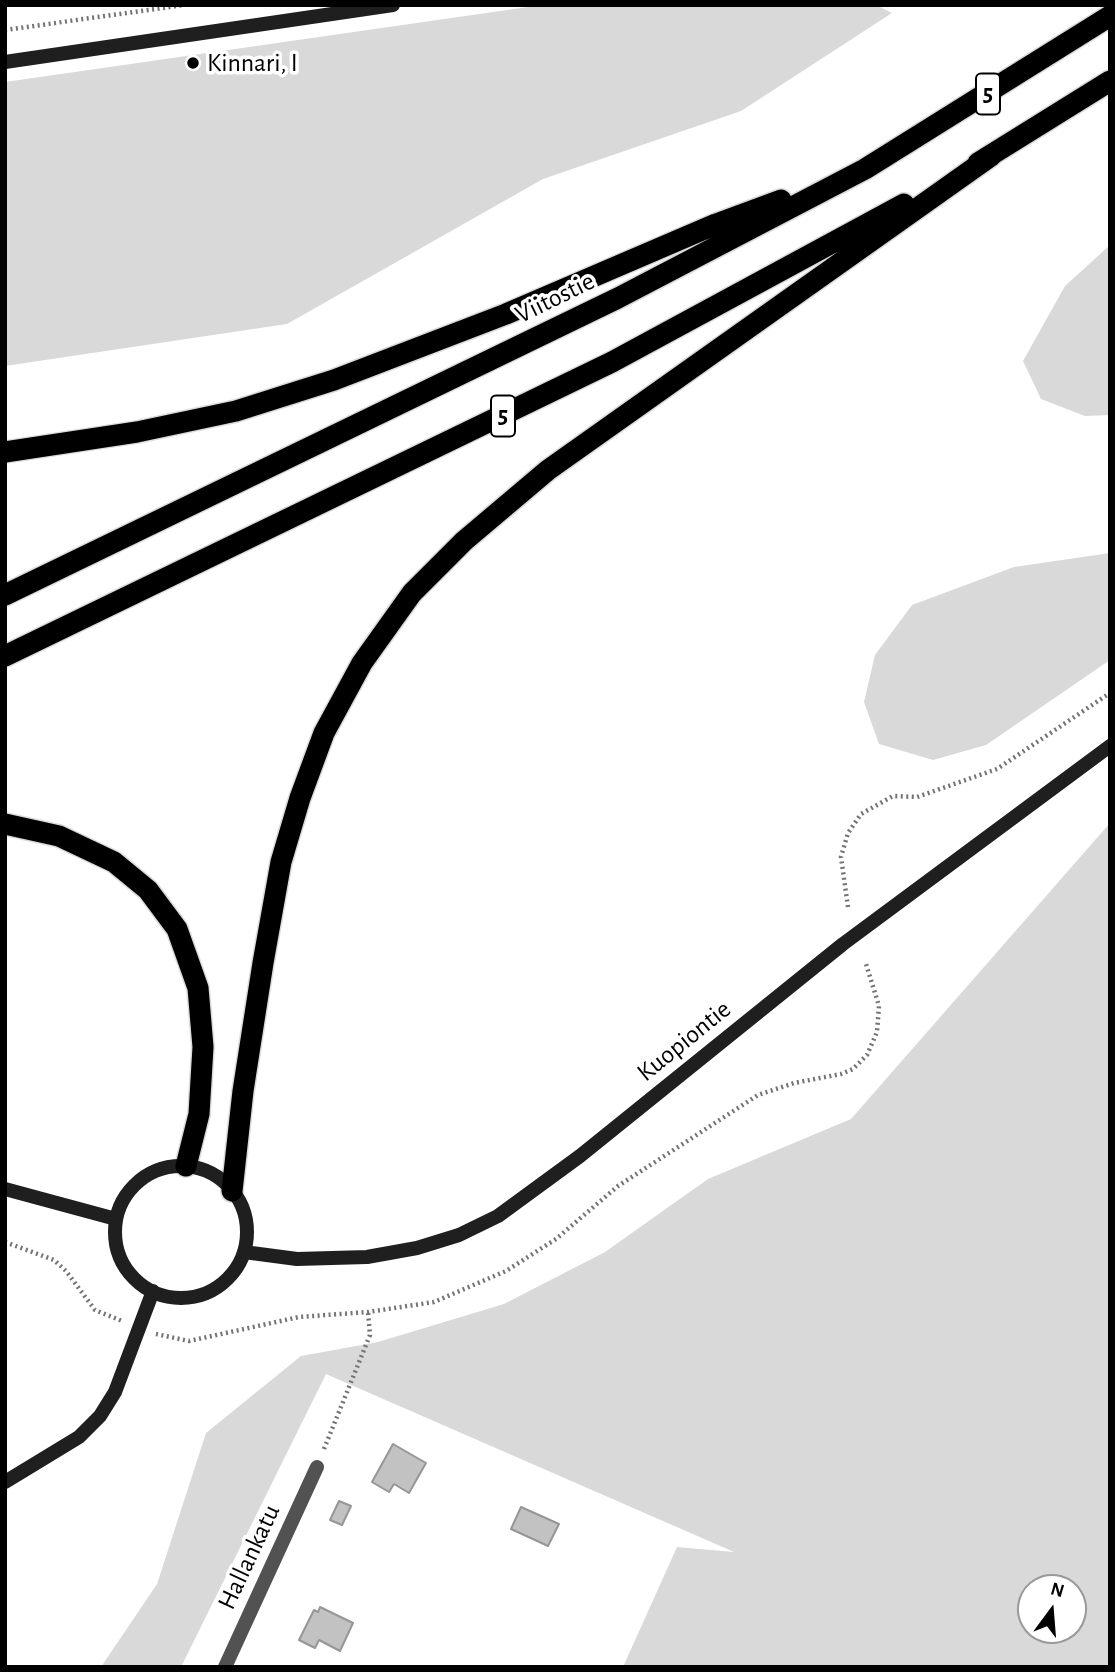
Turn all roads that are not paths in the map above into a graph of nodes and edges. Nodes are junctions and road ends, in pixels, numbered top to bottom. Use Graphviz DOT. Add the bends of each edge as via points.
graph roads {
  1 [pos="393,5"];
  2 [pos="1110,16"];
  3 [pos="5,62"];
  4 [pos="1110,81"];
  5 [pos="991,156"];
  6 [pos="865,169"];
  7 [pos="5,452"];
  8 [pos="5,596"];
  9 [pos="5,656"];
  10 [pos="1110,746"];
  11 [pos="5,824"];
  12 [pos="186,1167"];
  13 [pos="5,1189"];
  14 [pos="232,1191"];
  15 [pos="116,1219"];
  16 [pos="244,1252"];
  17 [pos="153,1292"];
  18 [pos="317,1467"];
  19 [pos="5,1482"];
  20 [pos="225,1667"];
  1 -- 3 [label="street"];
  2 -- 6 [label="highway, Viitostie / 5"];
  4 -- 5 [label="highway, 5"];
  5 -- 9 [label="highway, 5" via="612,362"];
  5 -- 14 [label="highway" via="548,470 464,541 412,593 362,663 324,733 296,811 281,862 263,963"];
  6 -- 7 [label="highway" via="716,224 506,314 334,380 236,411"];
  6 -- 8 [label="highway, Viitostie / 5" via="618,298"];
  10 -- 16 [label="street, Kuopiontie" via="843,944 580,1156 498,1216 459,1235 367,1257 297,1259"];
  11 -- 12 [label="highway" via="59,836 114,862 148,890 177,929 198,988 203,1047 199,1114"];
  12 -- 14 [label="street" via="212,1174"];
  12 -- 15 [label="street" via="163,1169 141,1179 125,1197"];
  13 -- 15 [label="street"];
  14 -- 16 [label="street" via="247,1226"];
  15 -- 17 [label="street" via="120,1256 133,1277"];
  16 -- 17 [label="street" via="230,1276 207,1292 180,1297"];
  17 -- 19 [label="street" via="124,1370 100,1416 79,1437"];
  18 -- 20 [label="street, Hallankatu"];
}
